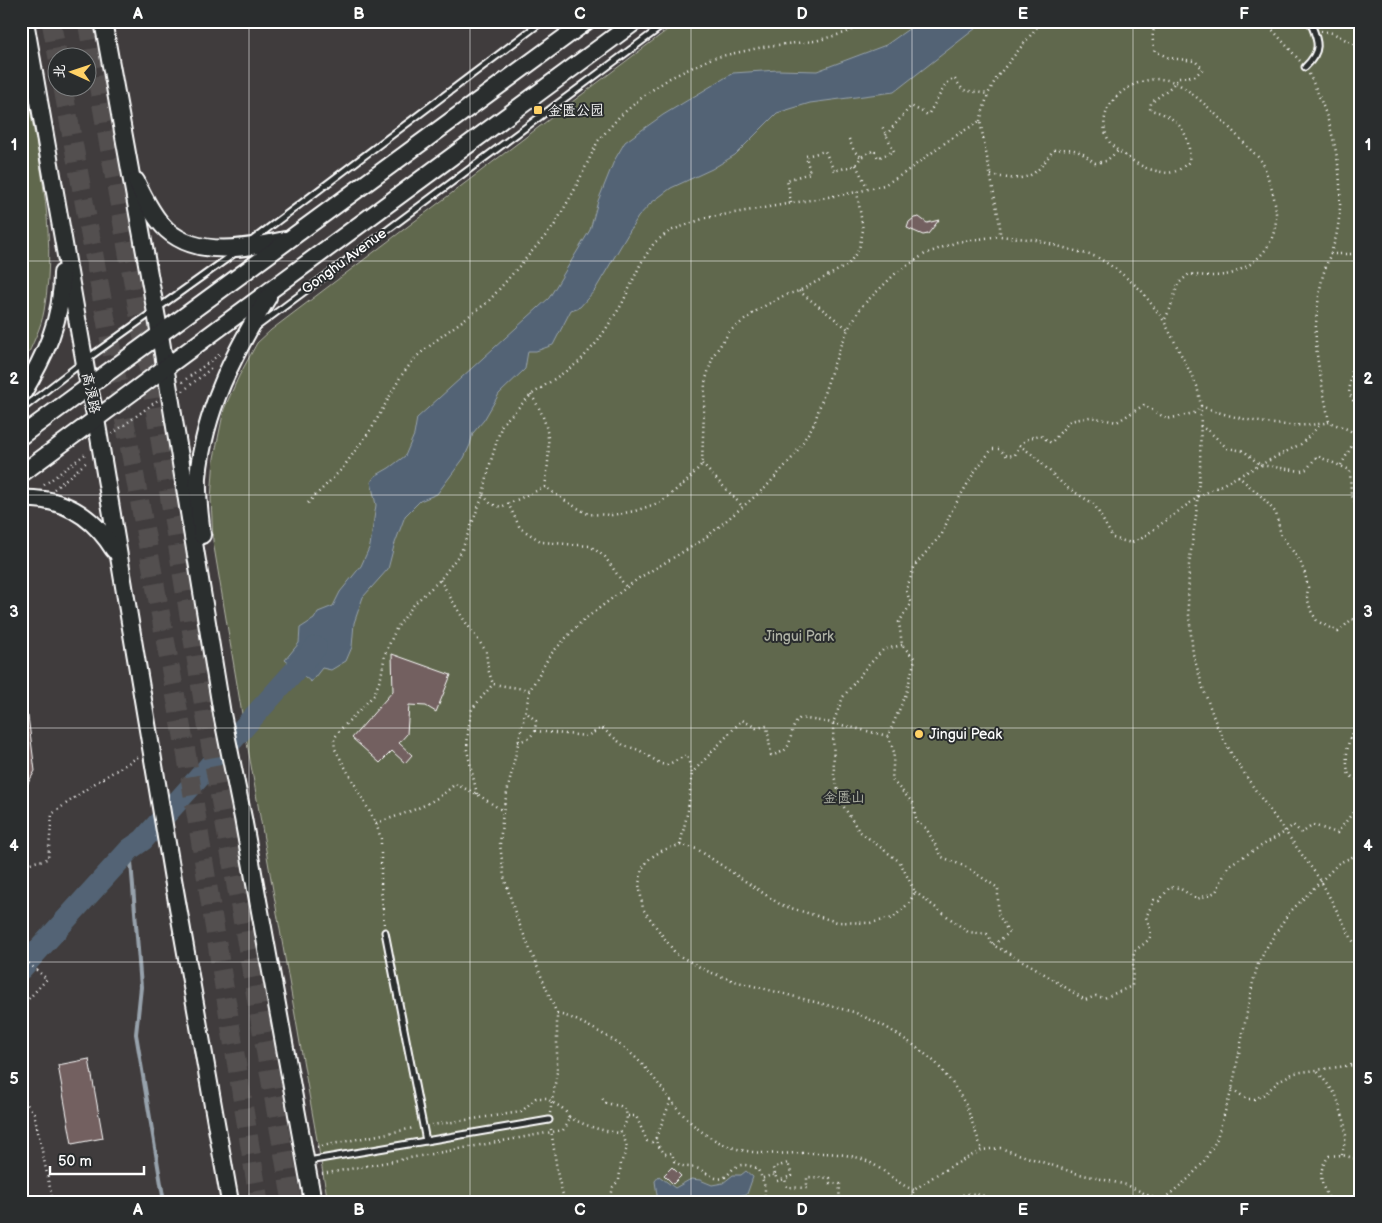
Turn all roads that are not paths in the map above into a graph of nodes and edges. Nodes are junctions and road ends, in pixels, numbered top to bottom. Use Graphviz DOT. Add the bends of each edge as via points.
graph roads {
  1 [pos="25,21"];
  2 [pos="103,21"];
  3 [pos="543,21"];
  4 [pos="587,21"];
  5 [pos="636,21"];
  6 [pos="669,21"];
  7 [pos="1310,21"];
  8 [pos="1305,67"];
  9 [pos="127,160"];
  10 [pos="62,228"];
  11 [pos="292,238"];
  12 [pos="242,247"];
  13 [pos="272,290"];
  14 [pos="155,308"];
  15 [pos="160,335"];
  16 [pos="245,335"];
  17 [pos="84,361"];
  18 [pos="165,366"];
  19 [pos="88,387"];
  20 [pos="21,396"];
  21 [pos="21,410"];
  22 [pos="96,419"];
  23 [pos="21,436"];
  24 [pos="21,474"];
  25 [pos="25,498"];
  26 [pos="118,556"];
  27 [pos="200,580"];
  28 [pos="385,932"];
  29 [pos="549,1120"];
  30 [pos="426,1141"];
  31 [pos="306,1162"];
  32 [pos="230,1202"];
  33 [pos="313,1202"];
  1 -- 10 [label="main road, 高浪路"];
  2 -- 9 [label="main road"];
  3 -- 12 [label="lane"];
  4 -- 11 [label="main road"];
  5 -- 13 [label="main road, Gonghu Avenue"];
  6 -- 16 [label="lane, Gonghu Avenue"];
  7 -- 8 [label="lane" via="1318,43 1312,61"];
  9 -- 12 [label="main road" via="138,185 167,230 187,242 204,246"];
  9 -- 14 [label="main road"];
  10 -- 17 [label="main road, 高浪路"];
  10 -- 20 [label="main road" via="63,280 59,309 51,340"];
  11 -- 12 [label="main road"];
  11 -- 15 [label="main road"];
  12 -- 14 [label="lane"];
  13 -- 16 [label="main road"];
  13 -- 18 [label="main road, Gonghu Avenue"];
  14 -- 15 [label="main road"];
  14 -- 17 [label="lane"];
  15 -- 18 [label="main road"];
  15 -- 19 [label="main road"];
  16 -- 27 [label="main road" via="226,372 202,444 198,480 202,540"];
  17 -- 19 [label="main road, 高浪路"];
  17 -- 21 [label="lane"];
  18 -- 22 [label="main road, Gonghu Avenue"];
  18 -- 27 [label="main road" via="173,394"];
  19 -- 22 [label="main road, 高浪路"];
  19 -- 23 [label="main road"];
  22 -- 24 [label="main road, Gonghu Avenue"];
  22 -- 26 [label="main road, 高浪路"];
  25 -- 26 [label="main road" via="71,508 86,517 104,533"];
  26 -- 32 [label="main road, 高浪路" via="148,759 173,878"];
  27 -- 31 [label="main road"];
  28 -- 30 [label="lane"];
  29 -- 30 [label="lane"];
  30 -- 31 [label="lane"];
  31 -- 33 [label="main road"];
}
